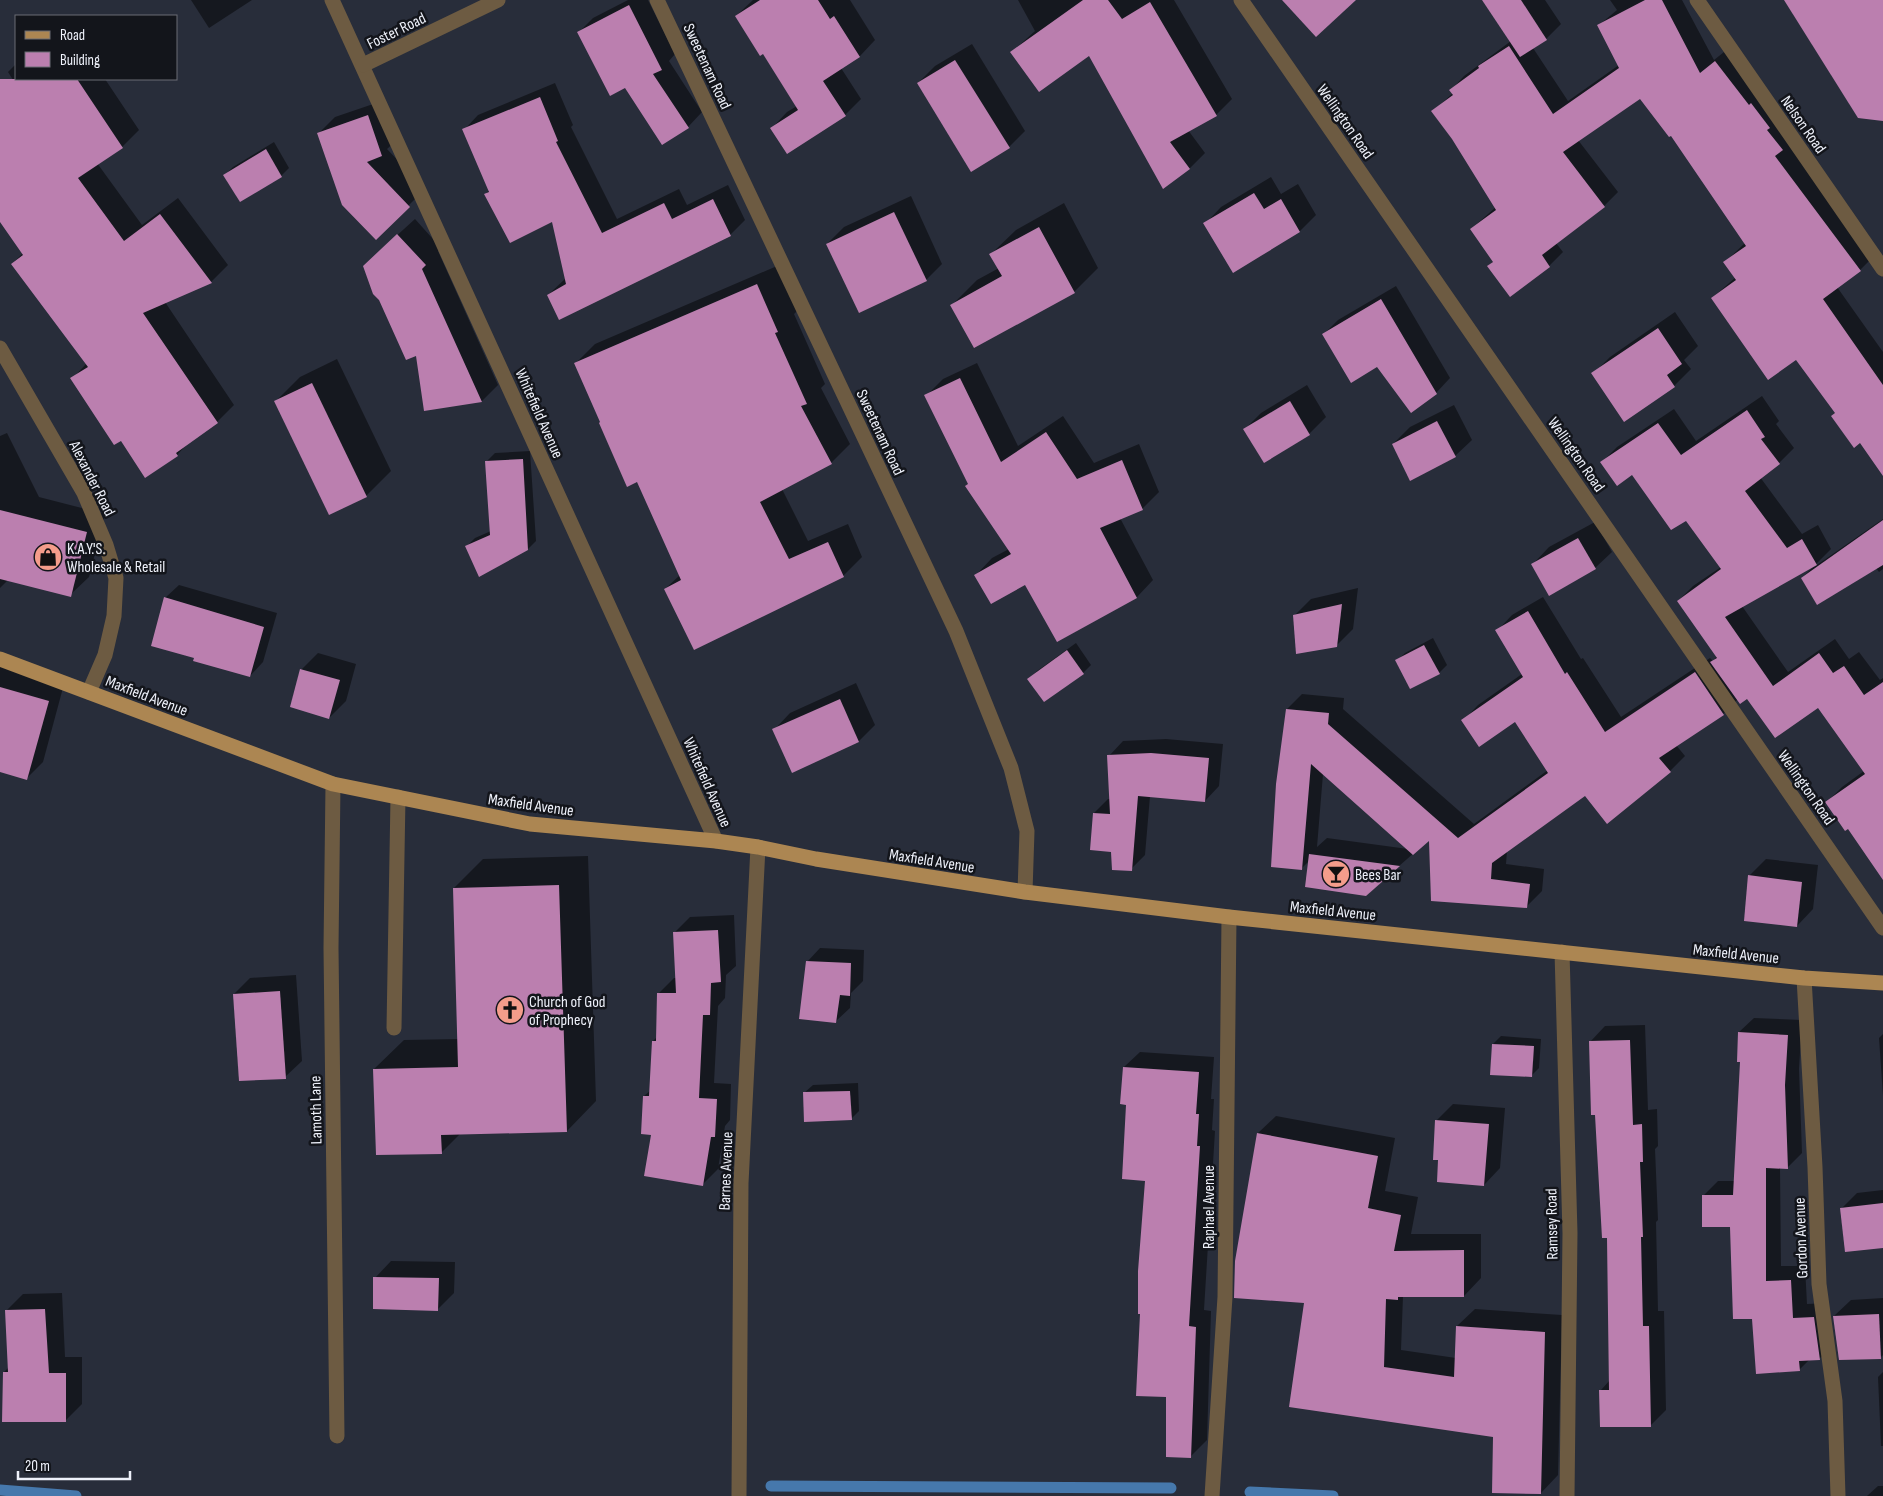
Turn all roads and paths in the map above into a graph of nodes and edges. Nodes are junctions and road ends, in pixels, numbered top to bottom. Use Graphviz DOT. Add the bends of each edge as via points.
graph roads {
  1 [pos="332,0"];
  2 [pos="498,0"];
  3 [pos="658,0"];
  4 [pos="1241,0"];
  5 [pos="1697,0"];
  6 [pos="363,66"];
  7 [pos="1883,269"];
  8 [pos="0,348"];
  9 [pos="0,659"];
  10 [pos="88,692"];
  11 [pos="333,784"];
  12 [pos="398,798"];
  13 [pos="716,841"];
  14 [pos="758,847"];
  15 [pos="1025,892"];
  16 [pos="1229,917"];
  17 [pos="1883,928"];
  18 [pos="1562,952"];
  19 [pos="1804,978"];
  20 [pos="1883,983"];
  21 [pos="394,1028"];
  22 [pos="337,1436"];
  23 [pos="739,1496"];
  24 [pos="1212,1496"];
  25 [pos="1567,1496"];
  26 [pos="1838,1496"];
  1 -- 6 [label="street, Whitefield Avenue"];
  2 -- 6 [label="street, Foster Road"];
  3 -- 15 [label="street, Sweetenam Road" via="956,631 1011,768 1027,831"];
  4 -- 17 [label="street, Wellington Road"];
  5 -- 7 [label="street, Nelson Road"];
  6 -- 13 [label="street, Whitefield Avenue"];
  8 -- 10 [label="street, Alexander Road" via="84,493 116,578 114,616 105,656"];
  9 -- 10 [label="main road, Maxfield Avenue"];
  10 -- 11 [label="main road, Maxfield Avenue"];
  11 -- 12 [label="main road, Maxfield Avenue"];
  11 -- 22 [label="street, Lamoth Lane" via="330,948"];
  12 -- 13 [label="main road, Maxfield Avenue" via="530,824"];
  12 -- 21 [label="street"];
  13 -- 14 [label="main road, Maxfield Avenue"];
  14 -- 15 [label="main road, Maxfield Avenue"];
  14 -- 23 [label="street, Barnes Avenue" via="741,1183"];
  15 -- 16 [label="main road, Maxfield Avenue"];
  16 -- 18 [label="main road, Maxfield Avenue"];
  16 -- 24 [label="street, Raphael Avenue" via="1225,1297"];
  18 -- 19 [label="main road, Maxfield Avenue"];
  18 -- 25 [label="street, Ramsey Road" via="1570,1233"];
  19 -- 20 [label="main road, Maxfield Avenue"];
  19 -- 26 [label="street, Gordon Avenue" via="1819,1284 1835,1400"];
}
